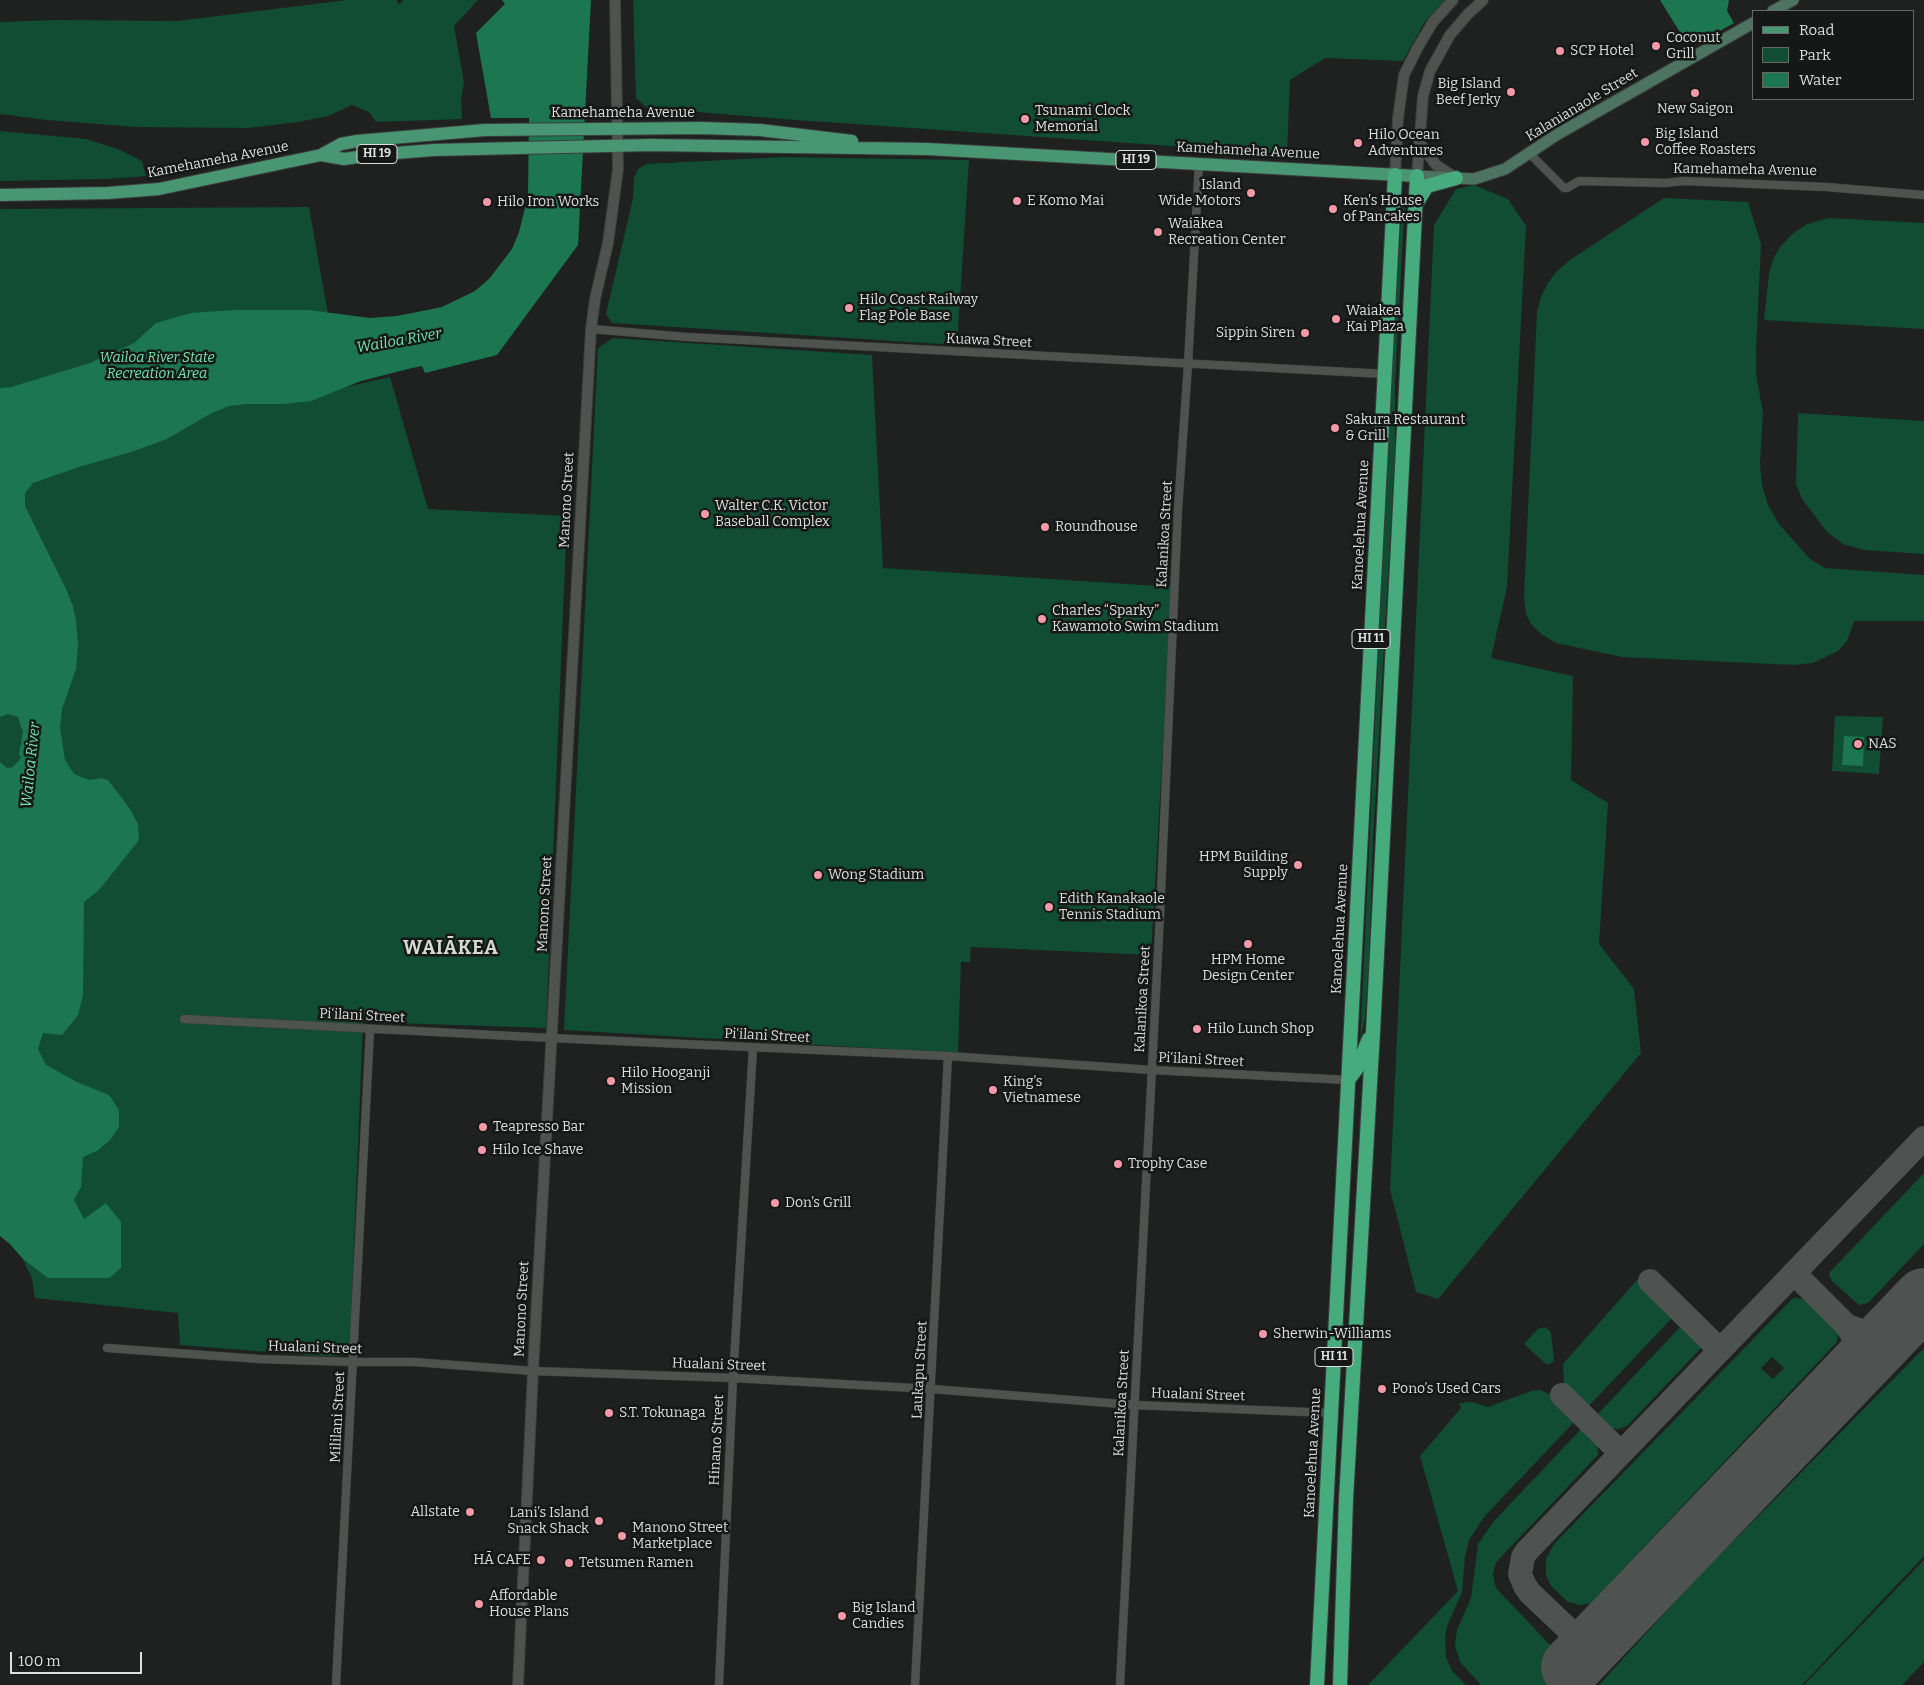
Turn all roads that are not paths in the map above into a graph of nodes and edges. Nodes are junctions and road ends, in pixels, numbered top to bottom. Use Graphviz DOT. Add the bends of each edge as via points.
graph roads {
  1 [pos="615,0"];
  2 [pos="1454,0"];
  3 [pos="1483,0"];
  4 [pos="1793,0"];
  5 [pos="1775,10"];
  6 [pos="1752,24"];
  7 [pos="618,127"];
  8 [pos="1419,142"];
  9 [pos="619,147"];
  10 [pos="927,149"];
  11 [pos="321,155"];
  12 [pos="1526,156"];
  13 [pos="1199,164"];
  14 [pos="1395,175"];
  15 [pos="1417,176"];
  16 [pos="1456,178"];
  17 [pos="0,195"];
  18 [pos="1924,195"];
  19 [pos="1416,208"];
  20 [pos="591,329"];
  21 [pos="1188,364"];
  22 [pos="1386,374"];
  23 [pos="184,1019"];
  24 [pos="370,1030"];
  25 [pos="1373,1032"];
  26 [pos="551,1038"];
  27 [pos="753,1048"];
  28 [pos="948,1056"];
  29 [pos="1152,1070"];
  30 [pos="1348,1080"];
  31 [pos="1368,1111"];
  32 [pos="107,1348"];
  33 [pos="353,1362"];
  34 [pos="533,1371"];
  35 [pos="733,1378"];
  36 [pos="932,1388"];
  37 [pos="1134,1405"];
  38 [pos="1331,1413"];
  39 [pos="336,1685"];
  40 [pos="518,1685"];
  41 [pos="718,1685"];
  42 [pos="915,1685"];
  43 [pos="1120,1685"];
  44 [pos="1318,1685"];
  45 [pos="1340,1685"];
  1 -- 7 [label="street, Manono Street"];
  2 -- 14 [label="street" via="1433,22 1404,75"];
  3 -- 8 [label="street" via="1458,24 1435,58 1425,84"];
  4 -- 5 [label="main road"];
  6 -- 12 [label="main road, Kalanianaole Street" via="1558,134"];
  7 -- 9 [label="street, Manono Street"];
  7 -- 10 [label="main road, Kamehameha Avenue / HI 19" via="760,130"];
  7 -- 11 [label="main road, Kamehameha Avenue / HI 19" via="522,128 370,138 341,144"];
  8 -- 15 [label="street"];
  8 -- 16 [label="street" via="1436,165"];
  9 -- 10 [label="main road, Kamehameha Avenue / HI 19"];
  9 -- 11 [label="main road, Kamehameha Avenue / HI 19" via="433,150 344,159"];
  9 -- 20 [label="street, Manono Street" via="613,213"];
  10 -- 13 [label="main road, Kamehameha Avenue / HI 19"];
  11 -- 17 [label="main road, Kamehameha Avenue / HI 19" via="148,190"];
  12 -- 16 [label="main road, Kalanianaole Street / HI 19" via="1497,173 1474,179"];
  12 -- 18 [label="street, Kamehameha Avenue" via="1565,188 1579,181 1683,181"];
  13 -- 14 [label="main road, Kamehameha Avenue / HI 19"];
  13 -- 21 [label="street, Kalanikoa Street"];
  14 -- 15 [label="main road, Kamehameha Avenue / HI 19"];
  14 -- 22 [label="highway, Kanoelehua Avenue / HI 11"];
  15 -- 16 [label="main road, Kalanianaole Street / HI 19"];
  15 -- 19 [label="highway, HI 11"];
  16 -- 19 [label="highway" via="1427,186"];
  19 -- 25 [label="highway, HI 11"];
  20 -- 21 [label="street, Kuawa Street"];
  20 -- 26 [label="street, Manono Street"];
  21 -- 22 [label="street, Kuawa Street"];
  21 -- 29 [label="street, Kalanikoa Street" via="1178,509"];
  22 -- 30 [label="highway, Kanoelehua Avenue / HI 11"];
  23 -- 24 [label="street, Pi‘ilani Street"];
  24 -- 26 [label="street, Pi‘ilani Street"];
  24 -- 33 [label="street, Mililani Street"];
  25 -- 30 [label="highway"];
  25 -- 31 [label="highway, HI 11"];
  26 -- 27 [label="street, Pi‘ilani Street"];
  26 -- 34 [label="street, Manono Street"];
  27 -- 28 [label="street, Pi‘ilani Street"];
  27 -- 35 [label="street, Hinano Street"];
  28 -- 29 [label="street, Pi‘ilani Street"];
  28 -- 36 [label="street, Laukapu Street"];
  29 -- 30 [label="street, Pi‘ilani Street"];
  29 -- 37 [label="street, Kalanikoa Street"];
  30 -- 31 [label="highway"];
  30 -- 38 [label="highway, Kanoelehua Avenue / HI 11"];
  31 -- 45 [label="highway, HI 11" via="1346,1498"];
  32 -- 33 [label="street, Hualani Street"];
  33 -- 34 [label="street, Hualani Street" via="414,1362"];
  33 -- 39 [label="street, Mililani Street"];
  34 -- 35 [label="street, Hualani Street"];
  34 -- 40 [label="street, Manono Street"];
  35 -- 36 [label="street, Hualani Street"];
  35 -- 41 [label="street, Hinano Street"];
  36 -- 37 [label="street, Hualani Street"];
  36 -- 42 [label="street, Laukapu Street"];
  37 -- 38 [label="street, Hualani Street"];
  37 -- 43 [label="street, Kalanikoa Street"];
  38 -- 44 [label="highway, Kanoelehua Avenue / HI 11"];
}
